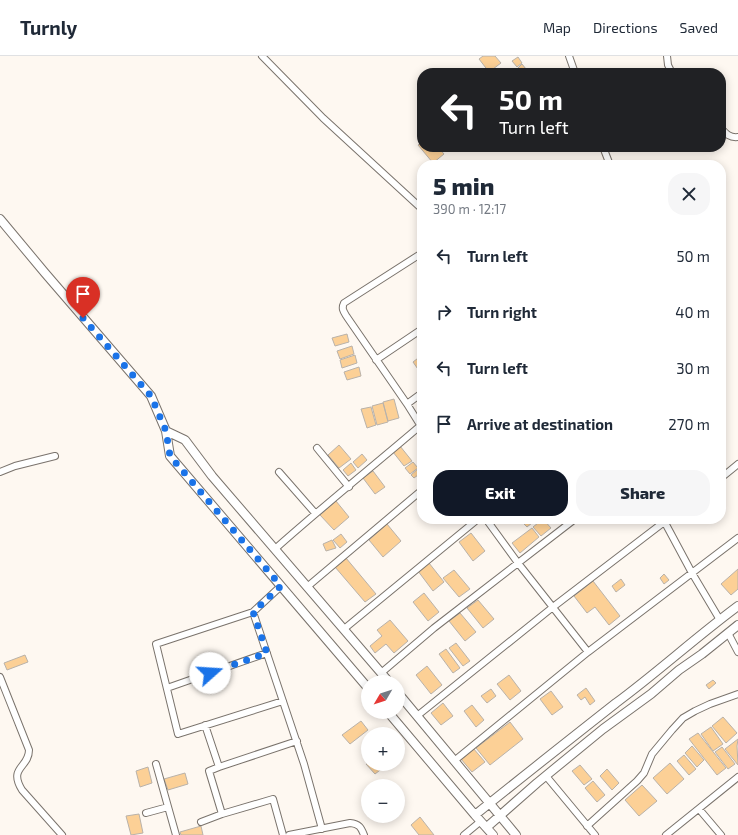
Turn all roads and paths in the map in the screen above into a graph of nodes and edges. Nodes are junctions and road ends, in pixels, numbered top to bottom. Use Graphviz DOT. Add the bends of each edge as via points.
graph roads {
  1 [pos="262,56"];
  2 [pos="569,56"];
  3 [pos="667,56"];
  4 [pos="573,68"];
  5 [pos="670,68"];
  6 [pos="726,134"];
  7 [pos="738,138"];
  8 [pos="417,204"];
  9 [pos="0,219"];
  10 [pos="417,256"];
  11 [pos="417,332"];
  12 [pos="376,360"];
  13 [pos="417,397"];
  14 [pos="407,404"];
  15 [pos="417,420"];
  16 [pos="417,430"];
  17 [pos="166,431"];
  18 [pos="317,448"];
  19 [pos="55,456"];
  20 [pos="738,464"];
  21 [pos="0,472"];
  22 [pos="279,472"];
  23 [pos="726,474"];
  24 [pos="349,487"];
  25 [pos="417,494"];
  26 [pos="315,513"];
  27 [pos="472,524"];
  28 [pos="490,524"];
  29 [pos="569,524"];
  30 [pos="660,524"];
  31 [pos="667,524"];
  32 [pos="738,538"];
  33 [pos="275,549"];
  34 [pos="518,563"];
  35 [pos="692,573"];
  36 [pos="281,586"];
  37 [pos="307,587"];
  38 [pos="738,606"];
  39 [pos="553,607"];
  40 [pos="253,612"];
  41 [pos="720,620"];
  42 [pos="738,624"];
  43 [pos="344,629"];
  44 [pos="728,633"];
  45 [pos="588,652"];
  46 [pos="738,652"];
  47 [pos="267,653"];
  48 [pos="381,673"];
  49 [pos="0,677"];
  50 [pos="361,680"];
  51 [pos="167,688"];
  52 [pos="738,694"];
  53 [pos="283,700"];
  54 [pos="405,701"];
  55 [pos="417,716"];
  56 [pos="394,719"];
  57 [pos="205,725"];
  58 [pos="297,741"];
  59 [pos="454,761"];
  60 [pos="156,764"];
  61 [pos="219,767"];
  62 [pos="546,776"];
  63 [pos="738,777"];
  64 [pos="490,803"];
  65 [pos="168,807"];
  66 [pos="699,809"];
  67 [pos="146,813"];
  68 [pos="222,814"];
  69 [pos="475,815"];
  70 [pos="500,816"];
  71 [pos="201,822"];
  72 [pos="484,824"];
  73 [pos="587,826"];
  74 [pos="322,828"];
  75 [pos="62,835"];
  76 [pos="176,835"];
  77 [pos="284,835"];
  78 [pos="289,835"];
  79 [pos="364,835"];
  80 [pos="464,835"];
  81 [pos="493,835"];
  82 [pos="516,835"];
  83 [pos="595,835"];
  84 [pos="666,835"];
  85 [pos="721,835"];
  1 -- 8 [label="street" via="322,118"];
  2 -- 4 [label="street"];
  3 -- 5 [label="street"];
  6 -- 7 [label="street"];
  9 -- 17 [label="street" via="151,396"];
  10 -- 12 [label="street" via="344,302 342,306"];
  11 -- 12 [label="street"];
  12 -- 14 [label="street"];
  13 -- 14 [label="street"];
  14 -- 15 [label="street"];
  16 -- 24 [label="street"];
  17 -- 33 [label="street" via="185,440 212,476"];
  17 -- 36 [label="street" via="170,456"];
  18 -- 24 [label="street"];
  19 -- 21 [label="street"];
  20 -- 23 [label="street"];
  22 -- 26 [label="street"];
  24 -- 26 [label="street"];
  25 -- 37 [label="street"];
  26 -- 33 [label="street"];
  27 -- 43 [label="street"];
  28 -- 34 [label="street"];
  29 -- 34 [label="street"];
  30 -- 39 [label="street"];
  31 -- 35 [label="street"];
  32 -- 35 [label="street"];
  33 -- 37 [label="street"];
  34 -- 39 [label="street"];
  34 -- 48 [label="street"];
  35 -- 41 [label="street"];
  35 -- 45 [label="street"];
  36 -- 40 [label="street"];
  36 -- 50 [label="street"];
  37 -- 43 [label="street"];
  38 -- 41 [label="street"];
  39 -- 45 [label="street"];
  39 -- 55 [label="street"];
  40 -- 47 [label="street"];
  40 -- 51 [label="street" via="156,644"];
  41 -- 44 [label="street"];
  41 -- 64 [label="street"];
  42 -- 44 [label="street"];
  43 -- 48 [label="street"];
  44 -- 46 [label="street"];
  44 -- 62 [label="street"];
  45 -- 59 [label="street"];
  47 -- 51 [label="street"];
  47 -- 53 [label="street"];
  49 -- 75 [label="street" via="29,750 27,760 18,772 18,784"];
  51 -- 57 [label="street" via="178,734"];
  52 -- 73 [label="street" via="710,704 683,718 652,754 644,773 637,781"];
  53 -- 57 [label="street"];
  53 -- 58 [label="street"];
  54 -- 55 [label="street"];
  55 -- 59 [label="street"];
  56 -- 69 [label="street"];
  57 -- 61 [label="street"];
  58 -- 61 [label="street"];
  58 -- 74 [label="street"];
  59 -- 64 [label="street"];
  60 -- 65 [label="street"];
  61 -- 68 [label="street" via="209,771"];
  62 -- 70 [label="street"];
  62 -- 73 [label="street"];
  63 -- 66 [label="street"];
  64 -- 69 [label="street"];
  64 -- 70 [label="street"];
  65 -- 67 [label="street"];
  65 -- 76 [label="street"];
  66 -- 84 [label="street"];
  66 -- 85 [label="street"];
  68 -- 71 [label="street"];
  68 -- 77 [label="street" via="273,799"];
  69 -- 72 [label="street"];
  70 -- 72 [label="street"];
  70 -- 82 [label="street"];
  72 -- 80 [label="street"];
  72 -- 81 [label="street"];
  73 -- 83 [label="street"];
  74 -- 78 [label="street"];
  74 -- 79 [label="street" via="350,823 362,828"];
}
